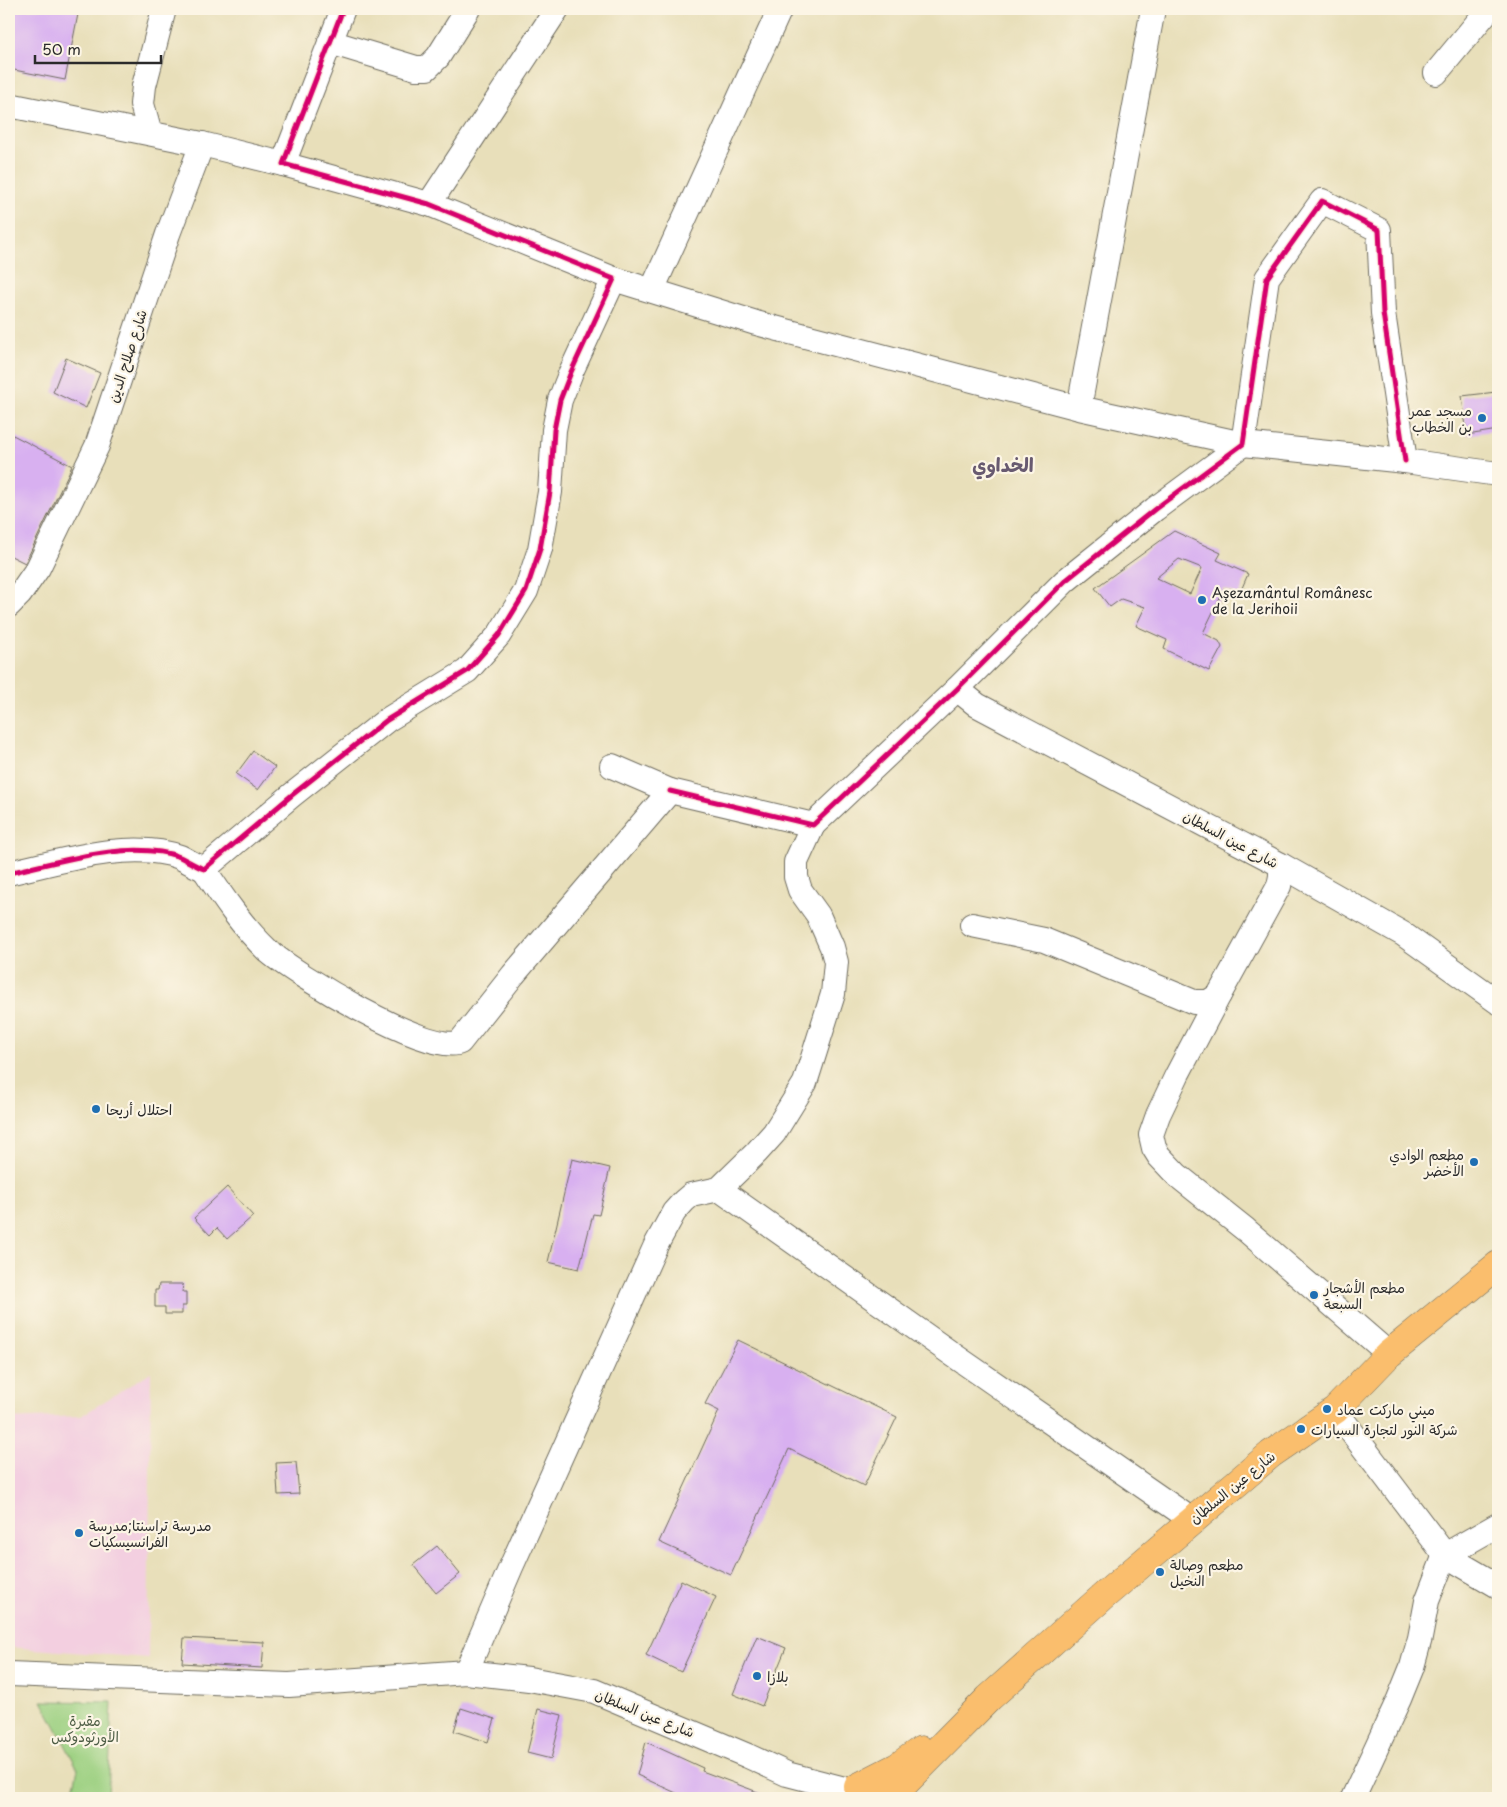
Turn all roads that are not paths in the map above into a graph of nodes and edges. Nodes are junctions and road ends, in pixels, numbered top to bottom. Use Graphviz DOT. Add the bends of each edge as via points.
graph roads {
  1 [pos="164,9"];
  2 [pos="343,9"];
  3 [pos="468,9"];
  4 [pos="557,9"];
  5 [pos="780,9"];
  6 [pos="1153,9"];
  7 [pos="1489,9"];
  8 [pos="330,42"];
  9 [pos="1436,73"];
  10 [pos="9,105"];
  11 [pos="150,133"];
  12 [pos="202,144"];
  13 [pos="283,164"];
  14 [pos="429,204"];
  15 [pos="614,279"];
  16 [pos="652,290"];
  17 [pos="1079,408"];
  18 [pos="1243,444"];
  19 [pos="1405,461"];
  20 [pos="1498,474"];
  21 [pos="9,605"];
  22 [pos="957,689"];
  23 [pos="612,766"];
  24 [pos="670,792"];
  25 [pos="813,825"];
  26 [pos="1281,865"];
  27 [pos="204,869"];
  28 [pos="9,873"];
  29 [pos="972,925"];
  30 [pos="1219,995"];
  31 [pos="1194,1002"];
  32 [pos="1498,1002"];
  33 [pos="1200,1029"];
  34 [pos="718,1189"];
  35 [pos="1498,1265"];
  36 [pos="1390,1354"];
  37 [pos="1335,1410"];
  38 [pos="1192,1520"];
  39 [pos="1498,1525"];
  40 [pos="1445,1555"];
  41 [pos="1498,1586"];
  42 [pos="466,1672"];
  43 [pos="9,1674"];
  44 [pos="971,1716"];
  45 [pos="787,1774"];
  46 [pos="850,1792"];
  47 [pos="820,1798"];
  48 [pos="883,1798"];
  49 [pos="890,1798"];
  50 [pos="1353,1798"];
  1 -- 11 [label="street" via="144,86 142,104"];
  2 -- 8 [label="street"];
  3 -- 8 [label="street" via="438,57 427,68 416,68"];
  4 -- 14 [label="street"];
  5 -- 16 [label="street"];
  6 -- 17 [label="street"];
  7 -- 9 [label="street"];
  8 -- 13 [label="street"];
  10 -- 11 [label="street"];
  11 -- 12 [label="street"];
  12 -- 13 [label="street"];
  12 -- 21 [label="street, شارع صلاح الدين" via="168,234 97,446 38,568"];
  13 -- 14 [label="street"];
  14 -- 15 [label="street"];
  15 -- 16 [label="street"];
  15 -- 27 [label="street" via="560,400 540,549 526,591 499,635 467,671 387,720"];
  16 -- 17 [label="street" via="756,323"];
  17 -- 18 [label="street"];
  18 -- 19 [label="street"];
  18 -- 19 [label="street" via="1267,278 1322,202 1379,230 1384,313"];
  18 -- 22 [label="street" via="1065,581"];
  19 -- 20 [label="street"];
  22 -- 25 [label="street"];
  22 -- 26 [label="street, شارع عين السلطان" via="977,705"];
  23 -- 24 [label="street"];
  24 -- 25 [label="street"];
  24 -- 27 [label="street" via="456,1044 437,1043 415,1036 326,991 296,972 268,951 234,913"];
  25 -- 34 [label="street" via="796,862 796,876 800,890 818,915 832,947 836,962 833,994 805,1082 791,1107 774,1133"];
  26 -- 30 [label="street" via="1279,886"];
  26 -- 32 [label="street, شارع عين السلطان" via="1403,934"];
  27 -- 28 [label="street" via="164,853 143,851 106,852"];
  29 -- 31 [label="street" via="1044,940"];
  30 -- 31 [label="street" via="1208,1002"];
  30 -- 33 [label="street"];
  31 -- 33 [label="street" via="1202,1017"];
  33 -- 36 [label="street" via="1153,1127 1154,1148 1177,1175"];
  34 -- 38 [label="street"];
  34 -- 42 [label="street" via="691,1195 684,1201 674,1212 656,1245"];
  35 -- 36 [label="main road, شارع عين السلطان"];
  36 -- 37 [label="main road, شارع عين السلطان"];
  37 -- 38 [label="main road, شارع عين السلطان" via="1271,1454"];
  37 -- 40 [label="street"];
  38 -- 44 [label="main road, شارع عين السلطان"];
  39 -- 40 [label="street"];
  40 -- 41 [label="street"];
  40 -- 50 [label="street" via="1428,1601 1412,1667"];
  42 -- 43 [label="street, شارع عين السلطان" via="289,1685"];
  42 -- 45 [label="street, شارع عين السلطان" via="594,1691"];
  44 -- 46 [label="main road, شارع عين السلطان" via="953,1725 897,1767"];
  44 -- 49 [label="main road, شارع عين السلطان"];
  45 -- 46 [label="street, شارع عين السلطان"];
  45 -- 47 [label="street, شارع عين السلطان"];
  46 -- 48 [label="main road" via="872,1788"];
}
